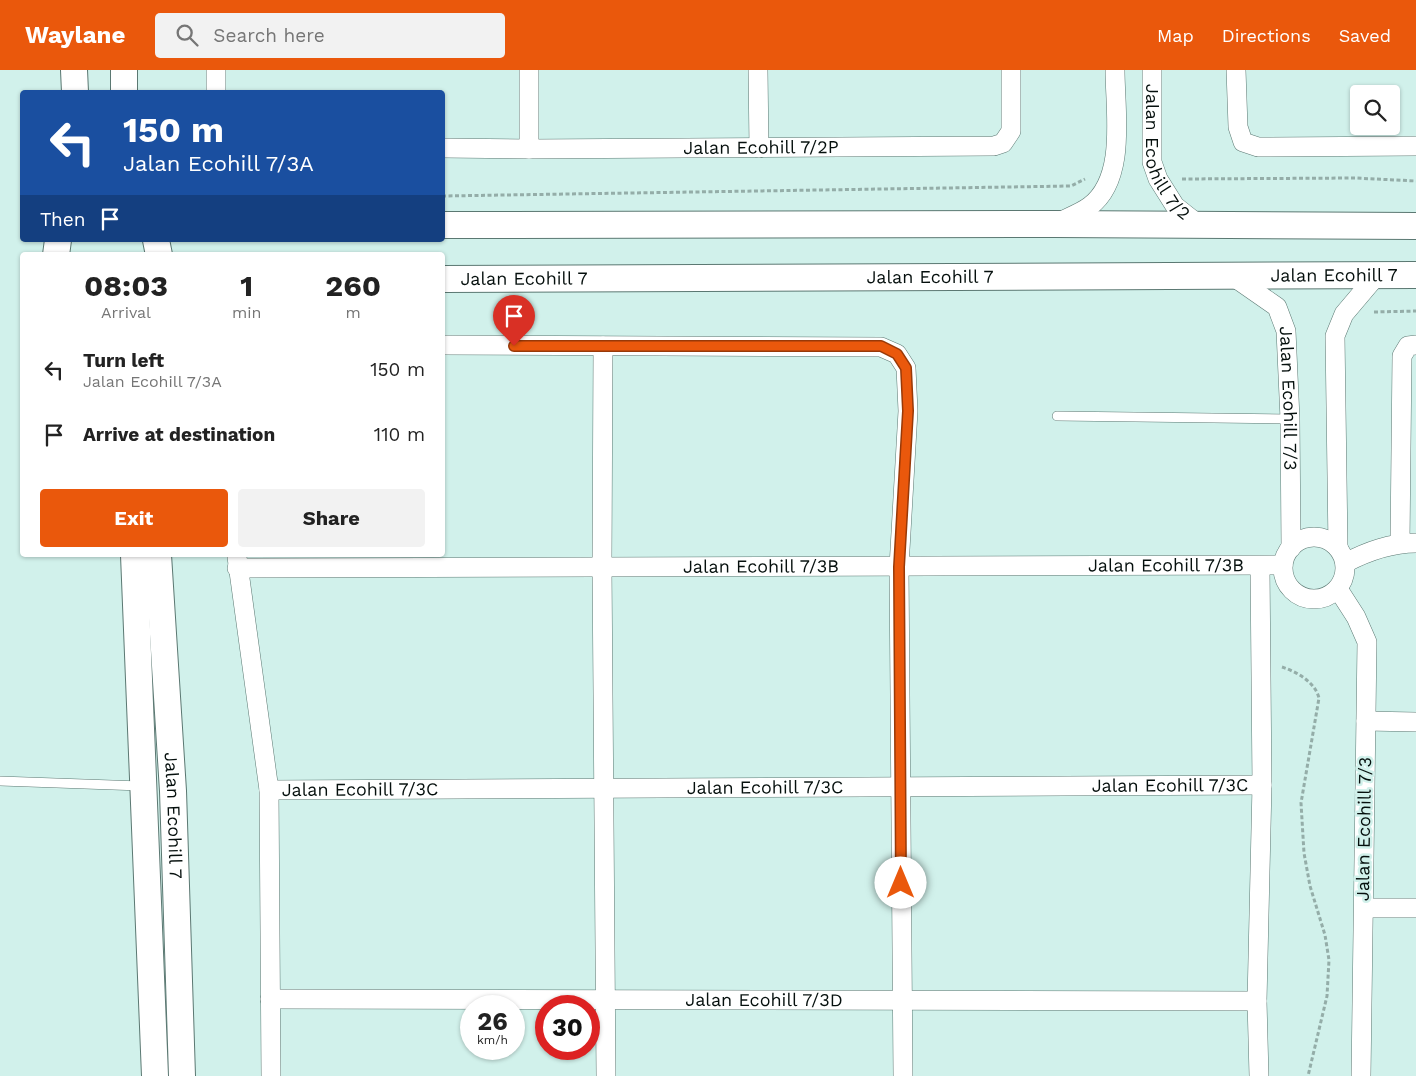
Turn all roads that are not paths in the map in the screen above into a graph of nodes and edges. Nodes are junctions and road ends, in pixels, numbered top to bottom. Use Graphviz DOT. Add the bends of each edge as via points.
graph roads {
  1 [pos="74,70"];
  2 [pos="124,70"];
  3 [pos="216,70"];
  4 [pos="529,70"];
  5 [pos="758,70"];
  6 [pos="1011,70"];
  7 [pos="1115,70"];
  8 [pos="1152,70"];
  9 [pos="1236,70"];
  10 [pos="75,90"];
  11 [pos="124,90"];
  12 [pos="216,90"];
  13 [pos="1416,146"];
  14 [pos="445,148"];
  15 [pos="759,148"];
  16 [pos="529,149"];
  17 [pos="1055,224"];
  18 [pos="445,225"];
  19 [pos="1199,225"];
  20 [pos="1416,226"];
  21 [pos="1230,274"];
  22 [pos="1376,275"];
  23 [pos="1416,275"];
  24 [pos="445,279"];
  25 [pos="445,345"];
  26 [pos="1416,345"];
  27 [pos="603,346"];
  28 [pos="1056,416"];
  29 [pos="1290,419"];
  30 [pos="1408,542"];
  31 [pos="1291,548"];
  32 [pos="1341,555"];
  33 [pos="134,557"];
  34 [pos="158,557"];
  35 [pos="237,561"];
  36 [pos="1283,565"];
  37 [pos="602,567"];
  38 [pos="899,567"];
  39 [pos="1260,567"];
  40 [pos="1338,589"];
  41 [pos="1366,721"];
  42 [pos="1416,722"];
  43 [pos="0,781"];
  44 [pos="1262,785"];
  45 [pos="141,786"];
  46 [pos="900,786"];
  47 [pos="604,787"];
  48 [pos="269,790"];
  49 [pos="1364,908"];
  50 [pos="1416,908"];
  51 [pos="270,999"];
  52 [pos="606,999"];
  53 [pos="902,1000"];
  54 [pos="1257,1001"];
  55 [pos="155,1076"];
  56 [pos="182,1076"];
  57 [pos="271,1076"];
  58 [pos="606,1076"];
  59 [pos="903,1076"];
  60 [pos="1259,1076"];
  61 [pos="1361,1076"];
  1 -- 10 [label="street"];
  2 -- 11 [label="street"];
  3 -- 12 [label="street"];
  4 -- 16 [label="street"];
  5 -- 15 [label="street"];
  6 -- 15 [label="street, Jalan Ecohill 7/2P" via="1011,130 1003,143 994,146"];
  7 -- 17 [label="street" via="1115,162 1107,186 1090,206"];
  8 -- 19 [label="street, Jalan Ecohill 7/2" via="1152,162 1158,179 1175,206"];
  9 -- 13 [label="street" via="1238,127 1242,142 1258,147"];
  14 -- 16 [label="street, Jalan Ecohill 7/2P"];
  15 -- 16 [label="street, Jalan Ecohill 7/2P"];
  17 -- 18 [label="street"];
  17 -- 19 [label="street"];
  19 -- 20 [label="street"];
  21 -- 22 [label="street, Jalan Ecohill 7"];
  21 -- 24 [label="street, Jalan Ecohill 7"];
  21 -- 29 [label="street, Jalan Ecohill 7/3" via="1277,306 1286,331"];
  22 -- 23 [label="street, Jalan Ecohill 7"];
  22 -- 32 [label="street" via="1344,314 1335,336"];
  25 -- 27 [label="street"];
  26 -- 30 [label="street" via="1408,346 1402,356"];
  27 -- 37 [label="street"];
  27 -- 38 [label="street" via="881,346 897,354 906,368 908,411"];
  28 -- 29 [label="lane"];
  29 -- 31 [label="street, Jalan Ecohill 7/3"];
  30 -- 32 [label="street"];
  31 -- 32 [label="street" via="1306,538 1323,538"];
  31 -- 36 [label="street"];
  32 -- 40 [label="street" via="1345,572"];
  33 -- 45 [label="street"];
  34 -- 56 [label="street, Jalan Ecohill 7" via="173,791"];
  35 -- 37 [label="street, Jalan Ecohill 7/3B"];
  35 -- 48 [label="street"];
  36 -- 39 [label="street, Jalan Ecohill 7/3B"];
  36 -- 40 [label="street" via="1288,584 1302,597 1322,598"];
  37 -- 38 [label="street, Jalan Ecohill 7/3B"];
  37 -- 47 [label="street"];
  38 -- 39 [label="street, Jalan Ecohill 7/3B"];
  38 -- 46 [label="street"];
  39 -- 44 [label="street"];
  40 -- 41 [label="street, Jalan Ecohill 7/3" via="1367,642"];
  41 -- 42 [label="street"];
  41 -- 49 [label="street, Jalan Ecohill 7/3"];
  43 -- 45 [label="lane"];
  44 -- 46 [label="street, Jalan Ecohill 7/3C"];
  44 -- 54 [label="street"];
  45 -- 55 [label="street"];
  46 -- 47 [label="street, Jalan Ecohill 7/3C"];
  46 -- 53 [label="street"];
  47 -- 48 [label="street, Jalan Ecohill 7/3C"];
  47 -- 52 [label="street"];
  48 -- 51 [label="street"];
  49 -- 50 [label="street"];
  49 -- 61 [label="street, Jalan Ecohill 7/3"];
  51 -- 52 [label="street, Jalan Ecohill 7/3D"];
  51 -- 57 [label="street"];
  52 -- 53 [label="street, Jalan Ecohill 7/3D"];
  52 -- 58 [label="street"];
  53 -- 54 [label="street, Jalan Ecohill 7/3D"];
  53 -- 59 [label="street"];
  54 -- 60 [label="street"];
}
